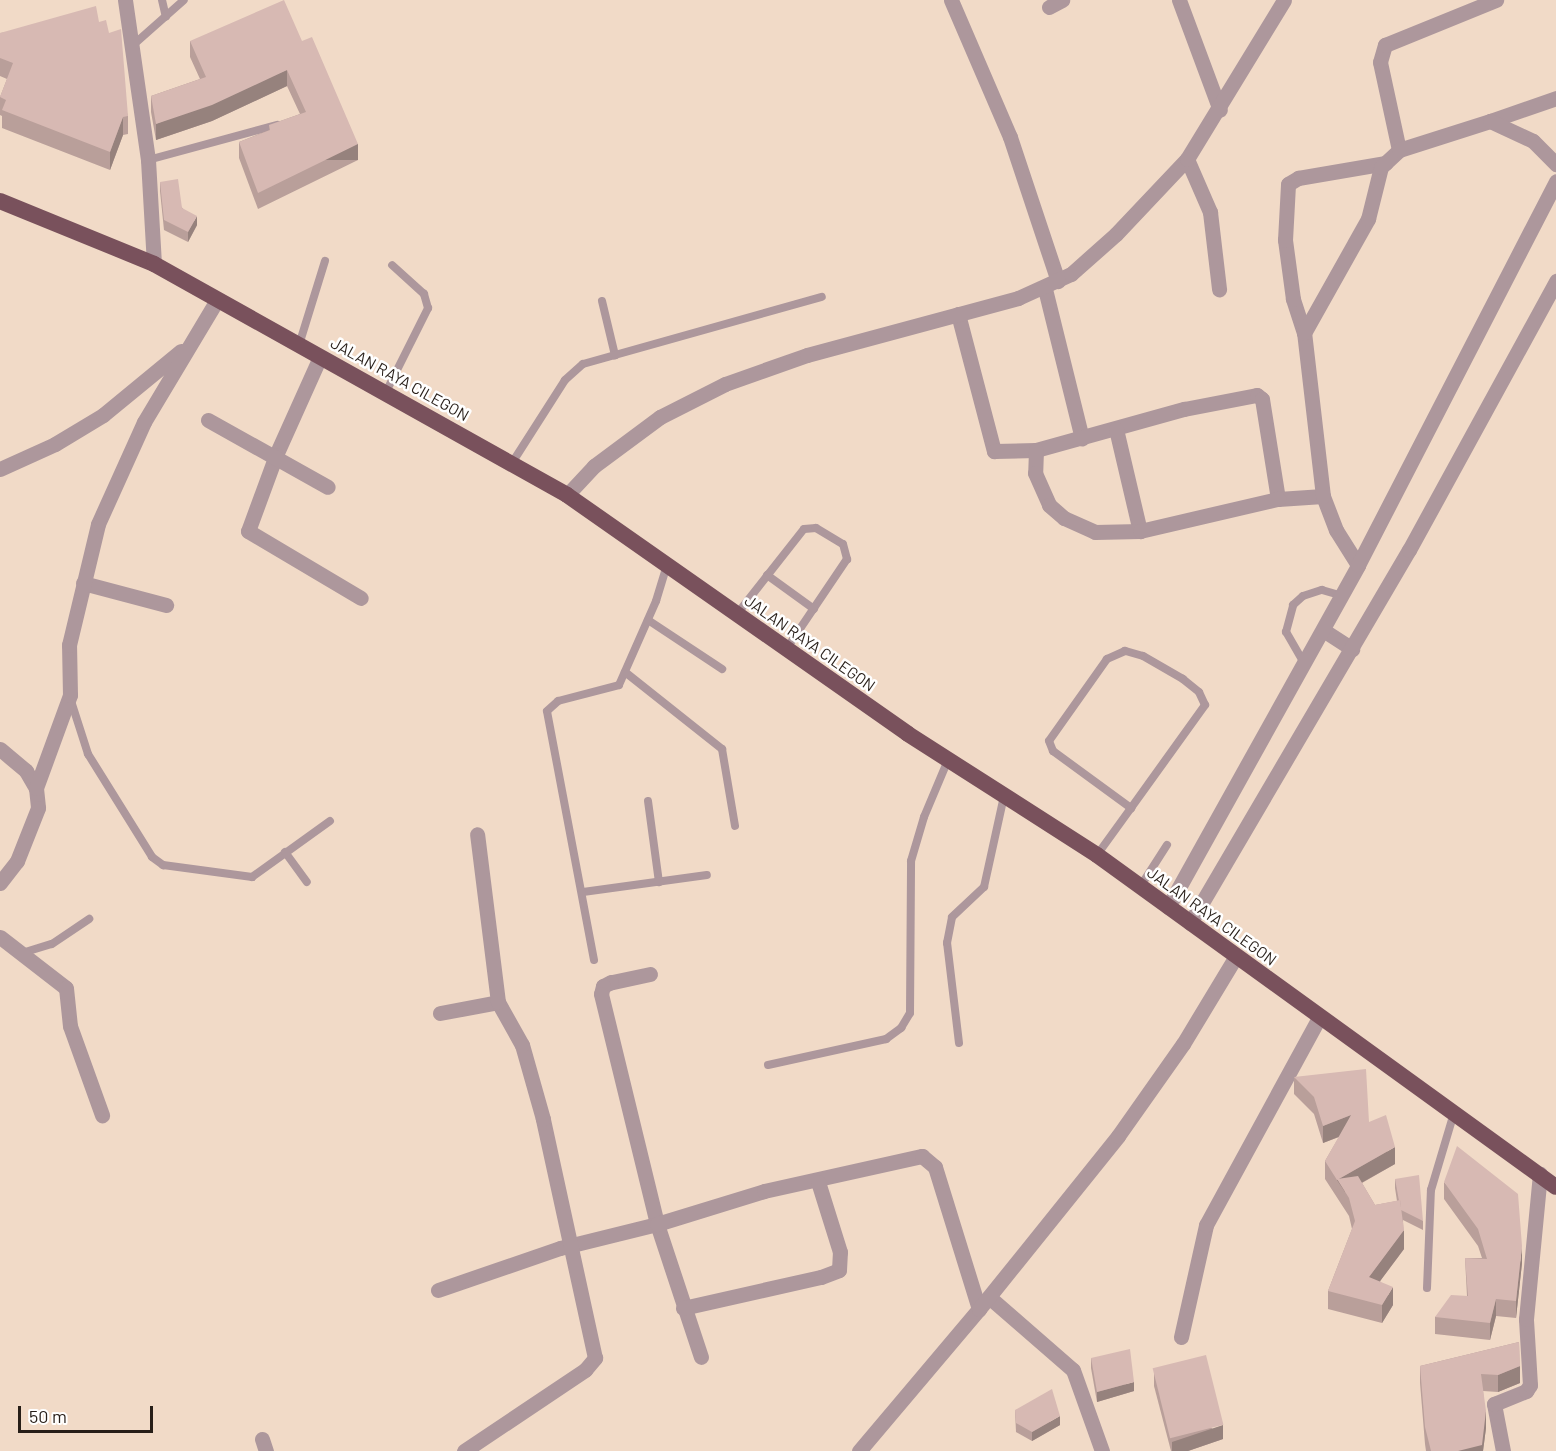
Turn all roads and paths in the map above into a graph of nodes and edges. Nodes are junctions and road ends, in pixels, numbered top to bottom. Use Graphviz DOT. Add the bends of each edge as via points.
graph roads {
  1 [pos="125,0"];
  2 [pos="162,0"];
  3 [pos="184,0"];
  4 [pos="951,0"];
  5 [pos="1179,0"];
  6 [pos="1284,0"];
  7 [pos="1496,0"];
  8 [pos="166,17"];
  9 [pos="131,47"];
  10 [pos="1556,98"];
  11 [pos="1220,110"];
  12 [pos="1490,121"];
  13 [pos="283,124"];
  14 [pos="1399,150"];
  15 [pos="1187,159"];
  16 [pos="148,160"];
  17 [pos="1386,163"];
  18 [pos="1556,164"];
  19 [pos="1556,181"];
  20 [pos="0,201"];
  21 [pos="325,261"];
  22 [pos="154,264"];
  23 [pos="392,265"];
  24 [pos="1556,281"];
  25 [pos="1051,285"];
  26 [pos="1220,289"];
  27 [pos="822,297"];
  28 [pos="217,300"];
  29 [pos="602,301"];
  30 [pos="958,314"];
  31 [pos="1304,333"];
  32 [pos="192,341"];
  33 [pos="299,345"];
  34 [pos="615,355"];
  35 [pos="320,357"];
  36 [pos="386,392"];
  37 [pos="208,420"];
  38 [pos="1116,429"];
  39 [pos="1082,439"];
  40 [pos="1036,450"];
  41 [pos="276,455"];
  42 [pos="512,463"];
  43 [pos="0,469"];
  44 [pos="328,487"];
  45 [pos="567,495"];
  46 [pos="1323,496"];
  47 [pos="1278,499"];
  48 [pos="1140,531"];
  49 [pos="667,564"];
  50 [pos="1358,566"];
  51 [pos="767,576"];
  52 [pos="83,583"];
  53 [pos="1340,595"];
  54 [pos="361,598"];
  55 [pos="166,605"];
  56 [pos="813,609"];
  57 [pos="737,614"];
  58 [pos="648,620"];
  59 [pos="1323,630"];
  60 [pos="787,648"];
  61 [pos="1352,649"];
  62 [pos="1304,663"];
  63 [pos="722,669"];
  64 [pos="626,672"];
  65 [pos="70,695"];
  66 [pos="0,749"];
  67 [pos="948,760"];
  68 [pos="36,788"];
  69 [pos="1004,796"];
  70 [pos="648,801"];
  71 [pos="1131,808"];
  72 [pos="330,821"];
  73 [pos="735,826"];
  74 [pos="477,834"];
  75 [pos="1167,845"];
  76 [pos="285,852"];
  77 [pos="1097,855"];
  78 [pos="707,875"];
  79 [pos="307,882"];
  80 [pos="659,882"];
  81 [pos="0,883"];
  82 [pos="1140,887"];
  83 [pos="583,892"];
  84 [pos="1168,907"];
  85 [pos="89,919"];
  86 [pos="1190,923"];
  87 [pos="7,945"];
  88 [pos="1236,956"];
  89 [pos="594,960"];
  90 [pos="650,974"];
  91 [pos="498,1002"];
  92 [pos="440,1013"];
  93 [pos="1319,1018"];
  94 [pos="959,1042"];
  95 [pos="768,1065"];
  96 [pos="1454,1113"];
  97 [pos="102,1115"];
  98 [pos="1540,1174"];
  99 [pos="818,1182"];
  100 [pos="1556,1187"];
  101 [pos="657,1224"];
  102 [pos="573,1246"];
  103 [pos="1427,1288"];
  104 [pos="438,1290"];
  105 [pos="984,1303"];
  106 [pos="683,1308"];
  107 [pos="1181,1337"];
  108 [pos="701,1357"];
  109 [pos="464,1451"];
  110 [pos="859,1451"];
  111 [pos="1102,1451"];
  112 [pos="1503,1451"];
  1 -- 9 [label="street"];
  2 -- 8 [label="lane"];
  3 -- 8 [label="lane"];
  4 -- 25 [label="street" via="1002,116"];
  5 -- 11 [label="street"];
  6 -- 11 [label="street"];
  7 -- 14 [label="street" via="1385,45 1380,62"];
  8 -- 9 [label="lane"];
  9 -- 16 [label="street"];
  10 -- 12 [label="street"];
  11 -- 15 [label="street"];
  12 -- 14 [label="street"];
  12 -- 18 [label="street" via="1533,141"];
  13 -- 16 [label="lane"];
  14 -- 17 [label="street"];
  15 -- 25 [label="street" via="1116,234"];
  15 -- 26 [label="street" via="1210,212"];
  16 -- 22 [label="street"];
  17 -- 31 [label="street" via="1375,179 1368,219"];
  17 -- 31 [label="street" via="1298,178 1288,184 1285,240 1293,299"];
  19 -- 50 [label="street"];
  20 -- 22 [label="highway, JALAN RAYA CILEGON"];
  21 -- 33 [label="lane"];
  22 -- 28 [label="highway, JALAN RAYA CILEGON"];
  23 -- 36 [label="lane" via="424,294 428,308"];
  24 -- 61 [label="street"];
  25 -- 30 [label="street"];
  25 -- 39 [label="street"];
  27 -- 34 [label="lane"];
  28 -- 32 [label="street"];
  28 -- 33 [label="highway, JALAN RAYA CILEGON"];
  29 -- 34 [label="lane"];
  30 -- 40 [label="street" via="991,448 998,453"];
  30 -- 45 [label="street" via="807,355 695,398 625,442"];
  31 -- 46 [label="street"];
  32 -- 43 [label="street" via="103,415 55,444"];
  32 -- 52 [label="street" via="144,422 98,524"];
  33 -- 35 [label="highway, JALAN RAYA CILEGON"];
  34 -- 42 [label="lane" via="572,371"];
  35 -- 36 [label="highway, JALAN RAYA CILEGON"];
  35 -- 41 [label="street"];
  36 -- 42 [label="highway, JALAN RAYA CILEGON"];
  37 -- 41 [label="street"];
  38 -- 39 [label="street"];
  38 -- 47 [label="street" via="1184,409 1257,394 1262,399"];
  38 -- 48 [label="street"];
  39 -- 40 [label="street"];
  40 -- 48 [label="street" via="1035,473 1042,495 1064,518 1095,532"];
  41 -- 44 [label="street"];
  41 -- 54 [label="street" via="248,531"];
  42 -- 45 [label="highway, JALAN RAYA CILEGON"];
  45 -- 49 [label="highway, JALAN RAYA CILEGON"];
  46 -- 47 [label="street"];
  46 -- 50 [label="street" via="1336,530"];
  47 -- 48 [label="street"];
  49 -- 57 [label="highway, JALAN RAYA CILEGON"];
  49 -- 58 [label="lane"];
  50 -- 53 [label="street"];
  51 -- 56 [label="lane"];
  51 -- 56 [label="lane" via="804,529 816,528 843,544 847,559"];
  51 -- 57 [label="lane"];
  52 -- 55 [label="street"];
  52 -- 65 [label="street" via="69,645"];
  53 -- 59 [label="street"];
  53 -- 62 [label="lane" via="1322,590 1303,596 1293,605 1287,632"];
  56 -- 60 [label="lane"];
  57 -- 60 [label="highway, JALAN RAYA CILEGON"];
  58 -- 63 [label="lane"];
  58 -- 64 [label="lane"];
  59 -- 61 [label="street"];
  59 -- 62 [label="street"];
  60 -- 67 [label="highway, JALAN RAYA CILEGON"];
  61 -- 86 [label="street"];
  62 -- 84 [label="street"];
  64 -- 73 [label="lane" via="722,749"];
  64 -- 83 [label="lane" via="614,689 558,701 548,711"];
  65 -- 68 [label="street"];
  65 -- 76 [label="lane" via="88,754 152,857 163,865 244,879"];
  66 -- 68 [label="street" via="26,771"];
  67 -- 69 [label="highway, JALAN RAYA CILEGON"];
  67 -- 95 [label="lane" via="911,861 910,1013 886,1039"];
  68 -- 81 [label="street" via="38,808 29,836"];
  69 -- 77 [label="highway, JALAN RAYA CILEGON"];
  69 -- 94 [label="lane" via="984,887 952,916 947,943"];
  70 -- 80 [label="lane"];
  71 -- 71 [label="lane" via="1205,705 1199,692 1183,679 1143,656 1125,651 1107,659 1049,741 1053,751"];
  71 -- 77 [label="lane"];
  72 -- 76 [label="lane"];
  74 -- 91 [label="street"];
  75 -- 82 [label="lane"];
  76 -- 79 [label="lane"];
  77 -- 82 [label="highway, JALAN RAYA CILEGON"];
  78 -- 80 [label="lane"];
  80 -- 83 [label="lane"];
  82 -- 84 [label="highway, JALAN RAYA CILEGON"];
  83 -- 89 [label="lane"];
  84 -- 86 [label="highway, JALAN RAYA CILEGON"];
  85 -- 87 [label="lane" via="52,944"];
  86 -- 88 [label="highway, JALAN RAYA CILEGON"];
  87 -- 97 [label="street" via="66,988 70,1026"];
  88 -- 93 [label="highway, JALAN RAYA CILEGON"];
  88 -- 105 [label="street" via="1183,1044 1118,1136"];
  90 -- 101 [label="street" via="611,981 603,986 601,994"];
  91 -- 92 [label="street"];
  91 -- 102 [label="street" via="522,1045"];
  93 -- 96 [label="highway, JALAN RAYA CILEGON"];
  93 -- 107 [label="street" via="1206,1225"];
  96 -- 98 [label="highway, JALAN RAYA CILEGON"];
  96 -- 103 [label="lane" via="1431,1190"];
  98 -- 100 [label="highway, JALAN RAYA CILEGON"];
  98 -- 112 [label="street" via="1526,1319 1530,1385 1526,1391 1494,1404"];
  99 -- 101 [label="street" via="764,1191"];
  99 -- 105 [label="street" via="874,1165 922,1156 930,1160"];
  99 -- 106 [label="street" via="840,1252 839,1269 821,1277"];
  101 -- 102 [label="street"];
  101 -- 106 [label="street"];
  102 -- 104 [label="street"];
  102 -- 109 [label="street" via="595,1358 585,1370"];
  105 -- 110 [label="street"];
  105 -- 111 [label="street" via="1073,1370"];
  106 -- 108 [label="street"];
}
